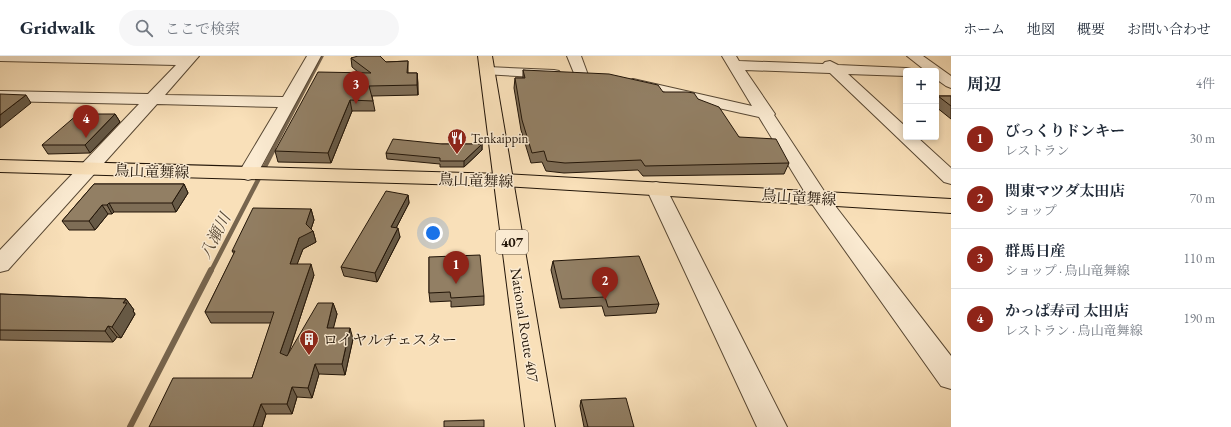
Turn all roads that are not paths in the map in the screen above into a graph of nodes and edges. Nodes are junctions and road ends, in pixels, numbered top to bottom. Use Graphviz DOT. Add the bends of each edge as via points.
graph roads {
  1 [pos="314,56"];
  2 [pos="574,56"];
  3 [pos="820,56"];
  4 [pos="914,56"];
  5 [pos="0,57"];
  6 [pos="190,58"];
  7 [pos="732,60"];
  8 [pos="486,63"];
  9 [pos="833,68"];
  10 [pos="932,68"];
  11 [pos="903,72"];
  12 [pos="939,73"];
  13 [pos="616,81"];
  14 [pos="951,83"];
  15 [pos="0,96"];
  16 [pos="153,99"];
  17 [pos="287,102"];
  18 [pos="767,114"];
  19 [pos="903,134"];
  20 [pos="909,140"];
  21 [pos="0,166"];
  22 [pos="87,169"];
  23 [pos="256,174"];
  24 [pos="951,178"];
  25 [pos="503,180"];
  26 [pos="656,188"];
  27 [pos="818,199"];
  28 [pos="951,206"];
  29 [pos="0,264"];
  30 [pos="943,355"];
  31 [pos="951,377"];
  32 [pos="540,427"];
  33 [pos="772,427"];
  1 -- 17 [label="street"];
  2 -- 8 [label="street" via="588,76"];
  3 -- 9 [label="street"];
  4 -- 10 [label="street"];
  5 -- 6 [label="street"];
  6 -- 16 [label="street"];
  7 -- 9 [label="street"];
  7 -- 18 [label="street"];
  8 -- 25 [label="main road, National Route 407 / 407"];
  9 -- 11 [label="street"];
  9 -- 19 [label="street"];
  12 -- 14 [label="street"];
  13 -- 18 [label="street"];
  15 -- 16 [label="street"];
  16 -- 17 [label="street"];
  16 -- 22 [label="street"];
  17 -- 23 [label="street"];
  18 -- 27 [label="street"];
  20 -- 24 [label="street"];
  21 -- 22 [label="main road, 鳥山竜舞線"];
  22 -- 23 [label="main road, 鳥山竜舞線"];
  22 -- 29 [label="street"];
  23 -- 25 [label="main road, 鳥山竜舞線"];
  25 -- 26 [label="main road, 鳥山竜舞線"];
  25 -- 32 [label="main road, National Route 407 / 407"];
  26 -- 27 [label="main road, 鳥山竜舞線"];
  26 -- 33 [label="street"];
  27 -- 28 [label="main road, 鳥山竜舞線"];
  27 -- 30 [label="street"];
  30 -- 31 [label="street"];
}
